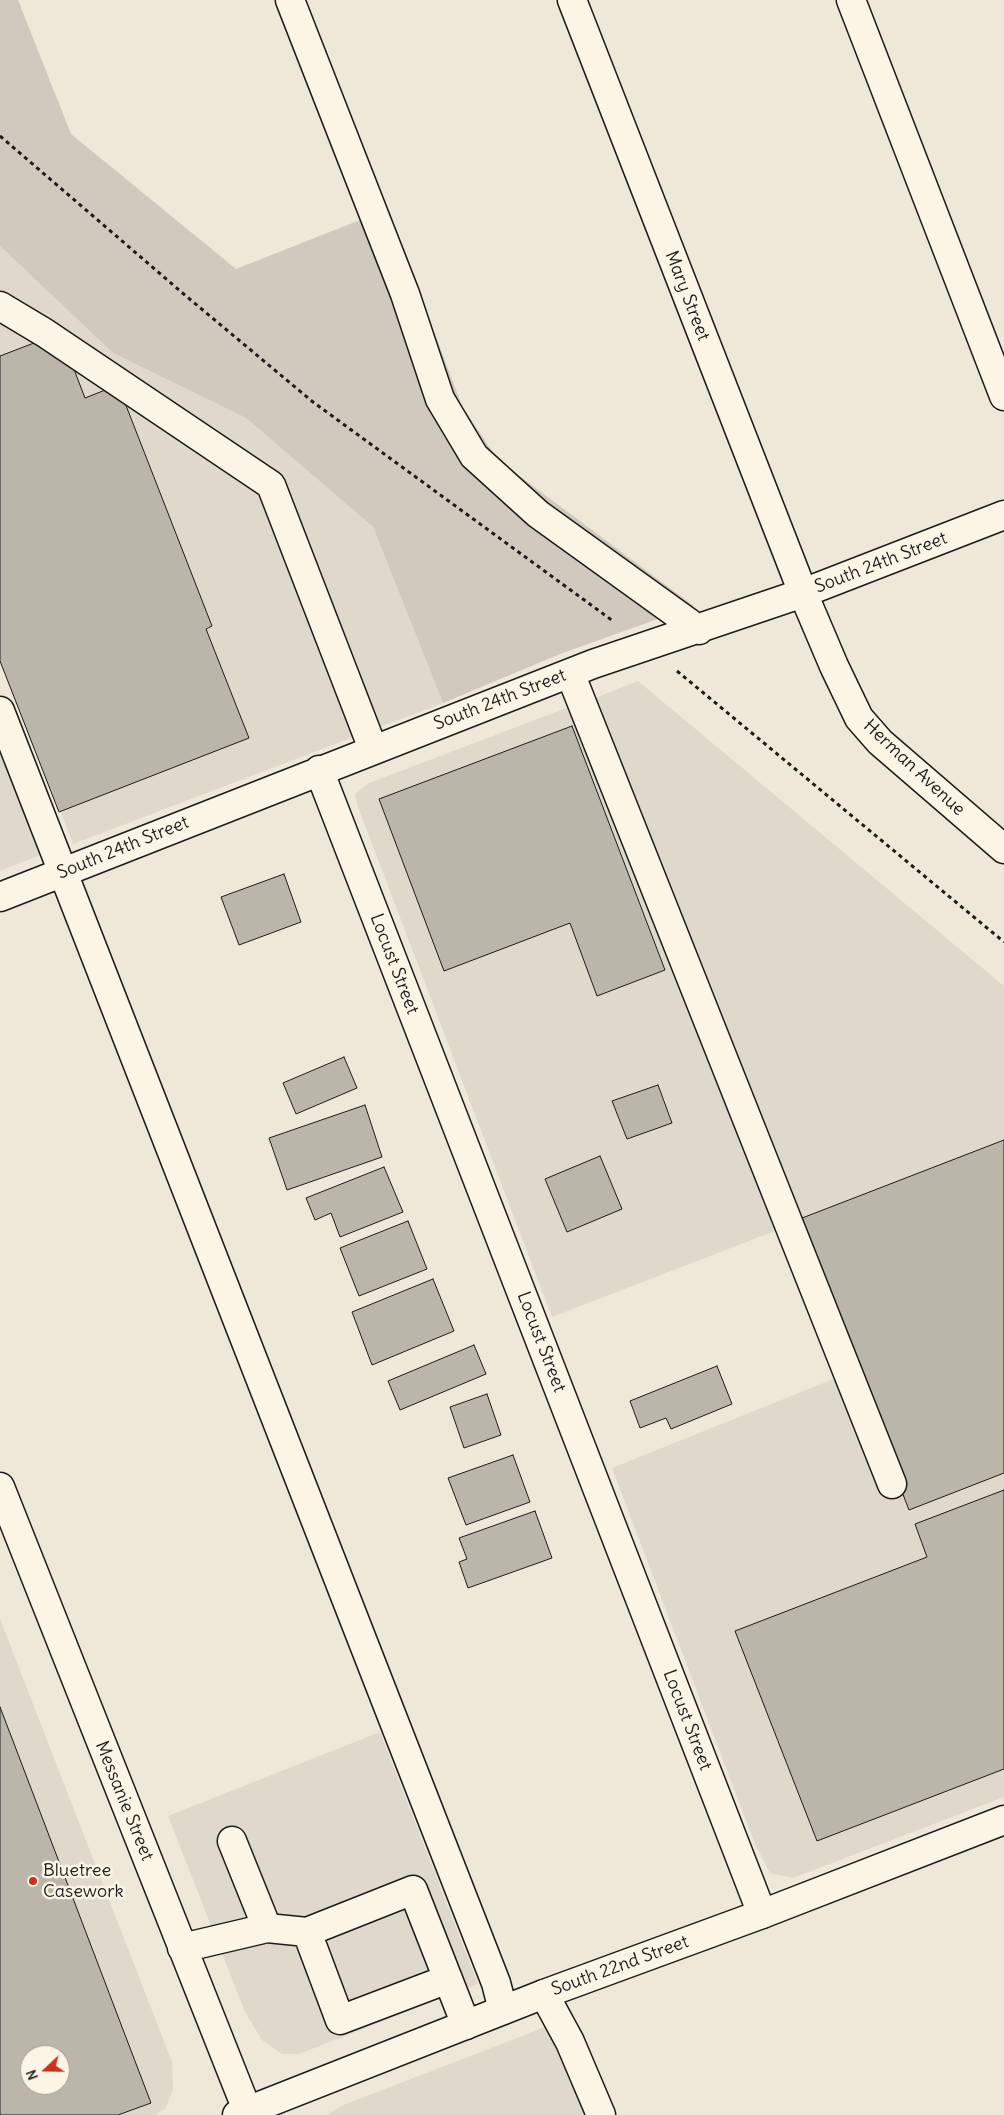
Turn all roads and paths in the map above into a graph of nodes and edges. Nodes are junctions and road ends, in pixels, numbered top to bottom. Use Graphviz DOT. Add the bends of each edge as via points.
graph roads {
  1 [pos="290,0"];
  2 [pos="572,0"];
  3 [pos="852,0"];
  4 [pos="0,136"];
  5 [pos="0,306"];
  6 [pos="1004,396"];
  7 [pos="1004,515"];
  8 [pos="803,593"];
  9 [pos="699,630"];
  10 [pos="647,646"];
  11 [pos="570,673"];
  12 [pos="0,711"];
  13 [pos="374,749"];
  14 [pos="319,770"];
  15 [pos="1004,849"];
  16 [pos="63,872"];
  17 [pos="0,897"];
  18 [pos="1004,942"];
  19 [pos="892,1484"];
  20 [pos="0,1487"];
  21 [pos="9,1537"];
  22 [pos="1004,1820"];
  23 [pos="232,1841"];
  24 [pos="762,1914"];
  25 [pos="267,1928"];
  26 [pos="307,1932"];
  27 [pos="182,1948"];
  28 [pos="448,1979"];
  29 [pos="544,1994"];
  30 [pos="503,2010"];
  31 [pos="466,2025"];
  32 [pos="244,2114"];
  33 [pos="601,2115"];
  1 -- 9 [label="street" via="405,294 440,400 474,456 538,514"];
  2 -- 8 [label="street, Mary Street"];
  3 -- 6 [label="street"];
  4 -- 10 [label="path" via="313,402"];
  5 -- 13 [label="street" via="271,485"];
  7 -- 8 [label="street, South 24th Street"];
  8 -- 9 [label="street, South 24th Street"];
  8 -- 15 [label="street, Herman Avenue" via="859,718 880,742"];
  9 -- 10 [label="street, South 24th Street"];
  10 -- 11 [label="street, South 24th Street"];
  10 -- 18 [label="path"];
  11 -- 13 [label="street, South 24th Street"];
  11 -- 19 [label="street"];
  12 -- 16 [label="street"];
  13 -- 14 [label="street, South 24th Street"];
  14 -- 16 [label="street, South 24th Street"];
  14 -- 24 [label="street, Locust Street"];
  16 -- 17 [label="street, South 24th Street"];
  16 -- 30 [label="street" via="496,1983"];
  20 -- 21 [label="street, Messanie Street"];
  21 -- 27 [label="street, Messanie Street"];
  22 -- 24 [label="street, South 22nd Street"];
  23 -- 25 [label="street"];
  24 -- 29 [label="street, South 22nd Street"];
  25 -- 26 [label="street"];
  25 -- 27 [label="street"];
  26 -- 28 [label="street" via="340,2020"];
  26 -- 28 [label="street" via="414,1890"];
  27 -- 32 [label="street, Messanie Street"];
  28 -- 31 [label="street"];
  29 -- 30 [label="street, South 22nd Street"];
  29 -- 33 [label="street" via="570,2042"];
  30 -- 31 [label="street, South 22nd Street"];
  31 -- 32 [label="street, South 22nd Street"];
}
